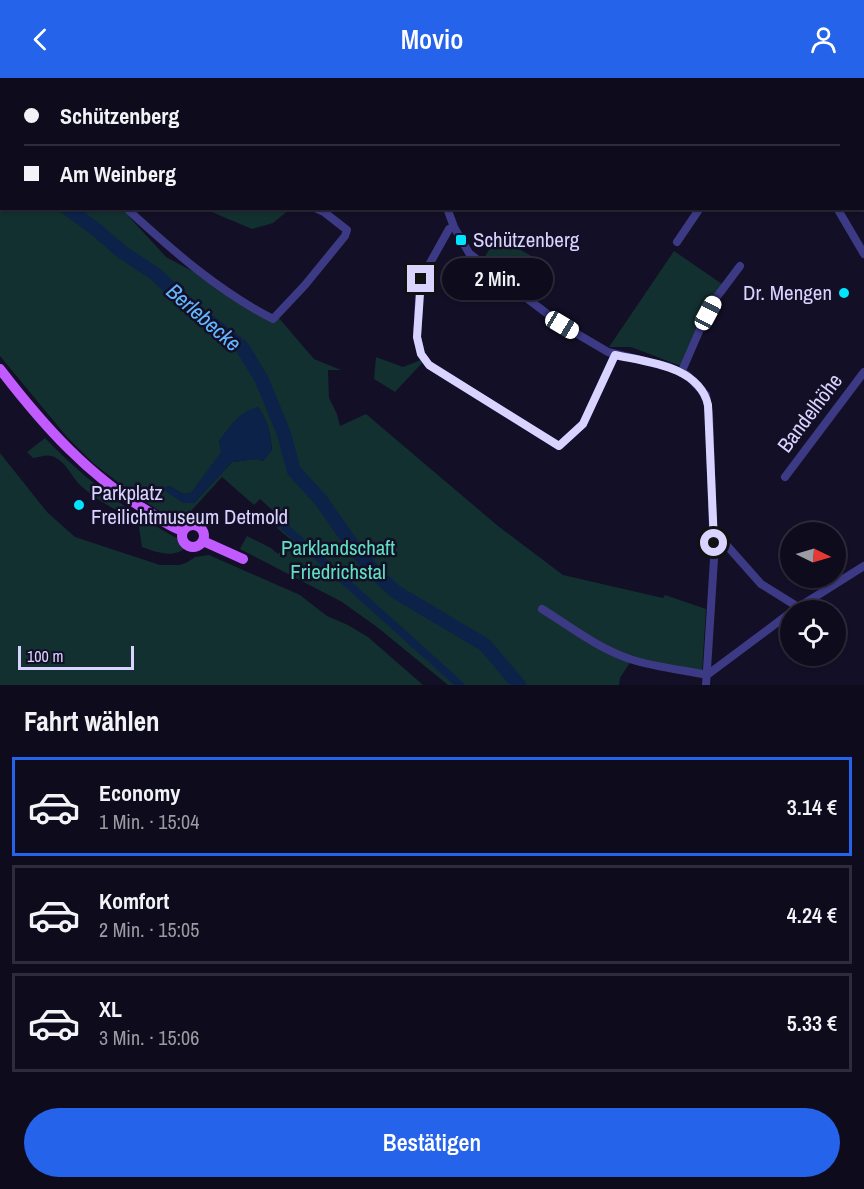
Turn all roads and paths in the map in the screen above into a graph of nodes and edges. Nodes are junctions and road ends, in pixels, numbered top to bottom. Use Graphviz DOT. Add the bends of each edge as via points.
graph roads {
  1 [pos="128,210"];
  2 [pos="320,210"];
  3 [pos="448,210"];
  4 [pos="699,210"];
  5 [pos="838,210"];
  6 [pos="453,227"];
  7 [pos="676,242"];
  8 [pos="864,254"];
  9 [pos="740,266"];
  10 [pos="615,355"];
  11 [pos="0,369"];
  12 [pos="864,372"];
  13 [pos="681,373"];
  14 [pos="785,477"];
  15 [pos="713,537"];
  16 [pos="243,559"];
  17 [pos="864,566"];
  18 [pos="781,600"];
  19 [pos="810,600"];
  20 [pos="542,609"];
  21 [pos="780,620"];
  22 [pos="707,675"];
  23 [pos="706,685"];
  1 -- 2 [label="street" via="215,284 273,319 345,236 347,230"];
  3 -- 6 [label="street"];
  4 -- 7 [label="street"];
  5 -- 8 [label="street"];
  6 -- 10 [label="street" via="469,253 491,271 562,325"];
  6 -- 10 [label="street" via="443,237 420,281 417,337 421,354 429,365 559,446 583,424"];
  9 -- 13 [label="street" via="716,298"];
  10 -- 13 [label="street"];
  11 -- 16 [label="main road" via="60,442 107,484 183,531 189,546 199,546 203,541"];
  12 -- 14 [label="street, Bandelhöhe"];
  13 -- 15 [label="street" via="706,395 708,405"];
  15 -- 18 [label="street" via="722,540 761,584"];
  15 -- 22 [label="street"];
  17 -- 19 [label="street"];
  20 -- 22 [label="street" via="621,656"];
  21 -- 22 [label="street"];
  22 -- 23 [label="street"];
}
